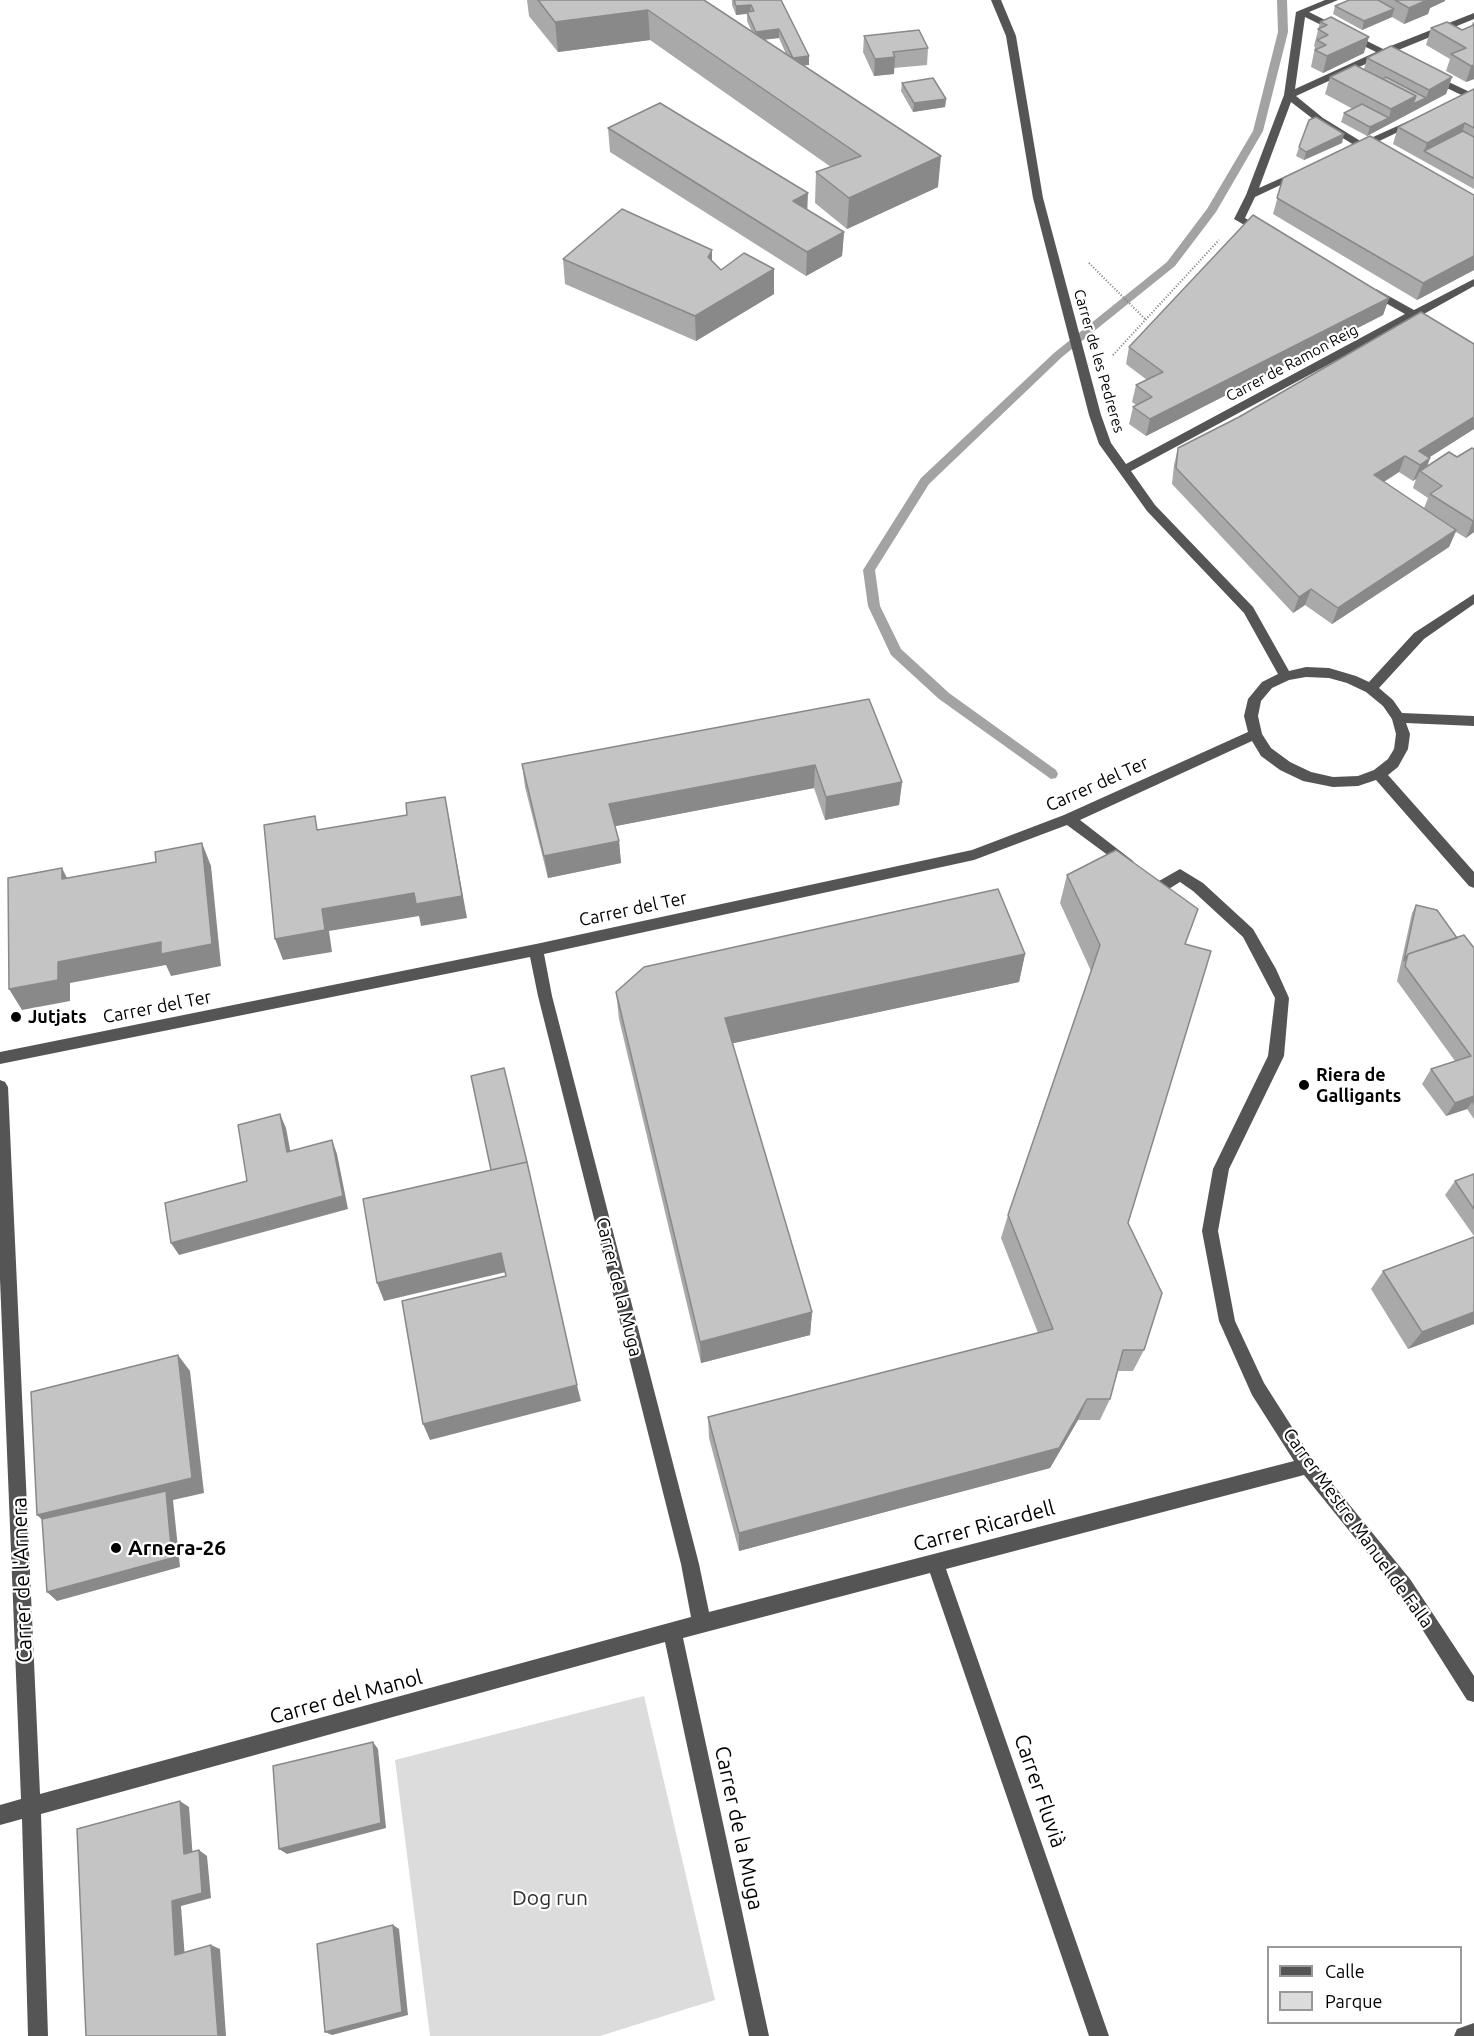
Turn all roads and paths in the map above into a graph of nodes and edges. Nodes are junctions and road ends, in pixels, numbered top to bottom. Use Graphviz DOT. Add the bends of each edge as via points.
graph roads {
  1 [pos="996,0"];
  2 [pos="1333,0"];
  3 [pos="1301,12"];
  4 [pos="1474,16"];
  5 [pos="1382,53"];
  6 [pos="1402,62"];
  7 [pos="1422,72"];
  8 [pos="1289,95"];
  9 [pos="1470,97"];
  10 [pos="1431,114"];
  11 [pos="1361,146"];
  12 [pos="1350,151"];
  13 [pos="1382,157"];
  14 [pos="1307,170"];
  15 [pos="1251,195"];
  16 [pos="1239,219"];
  17 [pos="1272,237"];
  18 [pos="1108,282"];
  19 [pos="1474,282"];
  20 [pos="1365,287"];
  21 [pos="1416,315"];
  22 [pos="1145,319"];
  23 [pos="1445,332"];
  24 [pos="1112,362"];
  25 [pos="1124,470"];
  26 [pos="1474,598"];
  27 [pos="1286,676"];
  28 [pos="1371,689"];
  29 [pos="1398,718"];
  30 [pos="1474,721"];
  31 [pos="1255,734"];
  32 [pos="1379,774"];
  33 [pos="1069,819"];
  34 [pos="1474,882"];
  35 [pos="536,950"];
  36 [pos="0,1058"];
  37 [pos="0,1087"];
  38 [pos="1307,1466"];
  39 [pos="935,1562"];
  40 [pos="702,1624"];
  41 [pos="672,1631"];
  42 [pos="1474,1693"];
  43 [pos="31,1806"];
  44 [pos="0,1815"];
  45 [pos="1474,2033"];
  46 [pos="38,2036"];
  47 [pos="759,2036"];
  48 [pos="1099,2036"];
  49 [pos="1464,2036"];
  1 -- 25 [label="street, Carrer de les Pedreres" via="1011,36 1038,198 1095,415 1106,444"];
  2 -- 3 [label="street"];
  3 -- 5 [label="street"];
  3 -- 8 [label="street"];
  4 -- 5 [label="street"];
  5 -- 6 [label="street"];
  5 -- 8 [label="street"];
  7 -- 9 [label="street"];
  8 -- 11 [label="street"];
  8 -- 15 [label="street"];
  10 -- 11 [label="street"];
  11 -- 12 [label="street"];
  11 -- 13 [label="street"];
  14 -- 15 [label="street"];
  15 -- 16 [label="street"];
  16 -- 17 [label="street"];
  16 -- 22 [label="path"];
  18 -- 22 [label="path"];
  19 -- 21 [label="street, Carrer de Ramon Reig"];
  20 -- 21 [label="street"];
  21 -- 23 [label="street"];
  21 -- 25 [label="street, Carrer de Ramon Reig"];
  22 -- 24 [label="path" via="1114,353"];
  25 -- 27 [label="street, Carrer de les Pedreres" via="1151,508 1249,610"];
  26 -- 28 [label="street" via="1419,636"];
  27 -- 28 [label="street" via="1329,673"];
  27 -- 31 [label="street" via="1267,686 1255,699 1251,716"];
  28 -- 29 [label="street"];
  29 -- 30 [label="street"];
  29 -- 32 [label="street" via="1403,734 1401,749 1393,763"];
  31 -- 32 [label="street" via="1266,752 1308,777 1358,781"];
  31 -- 33 [label="street, Carrer del Ter"];
  32 -- 34 [label="street"];
  33 -- 35 [label="street, Carrer del Ter" via="963,858"];
  33 -- 38 [label="street, Carrer Mestre Manuel de Falla" via="1160,889 1180,875 1198,887 1248,933 1282,998 1275,1056 1221,1169 1210,1231 1227,1321 1258,1389"];
  35 -- 36 [label="street, Carrer del Ter"];
  35 -- 40 [label="street, Carrer de la Muga"];
  37 -- 43 [label="street, Carrer de l'Arnera"];
  38 -- 39 [label="street, Carrer Ricardell"];
  38 -- 42 [label="street, Carrer Mestre Manuel de Falla" via="1404,1585"];
  39 -- 40 [label="street, Carrer Ricardell"];
  39 -- 48 [label="street, Carrer Fluvià"];
  40 -- 41 [label="street, Carrer Ricardell"];
  41 -- 43 [label="street, Carrer del Manol"];
  41 -- 47 [label="street, Carrer de la Muga"];
  43 -- 44 [label="street, Carrer del Manol"];
  43 -- 46 [label="street, Carrer de l'Arnera"];
  45 -- 49 [label="street"];
}
